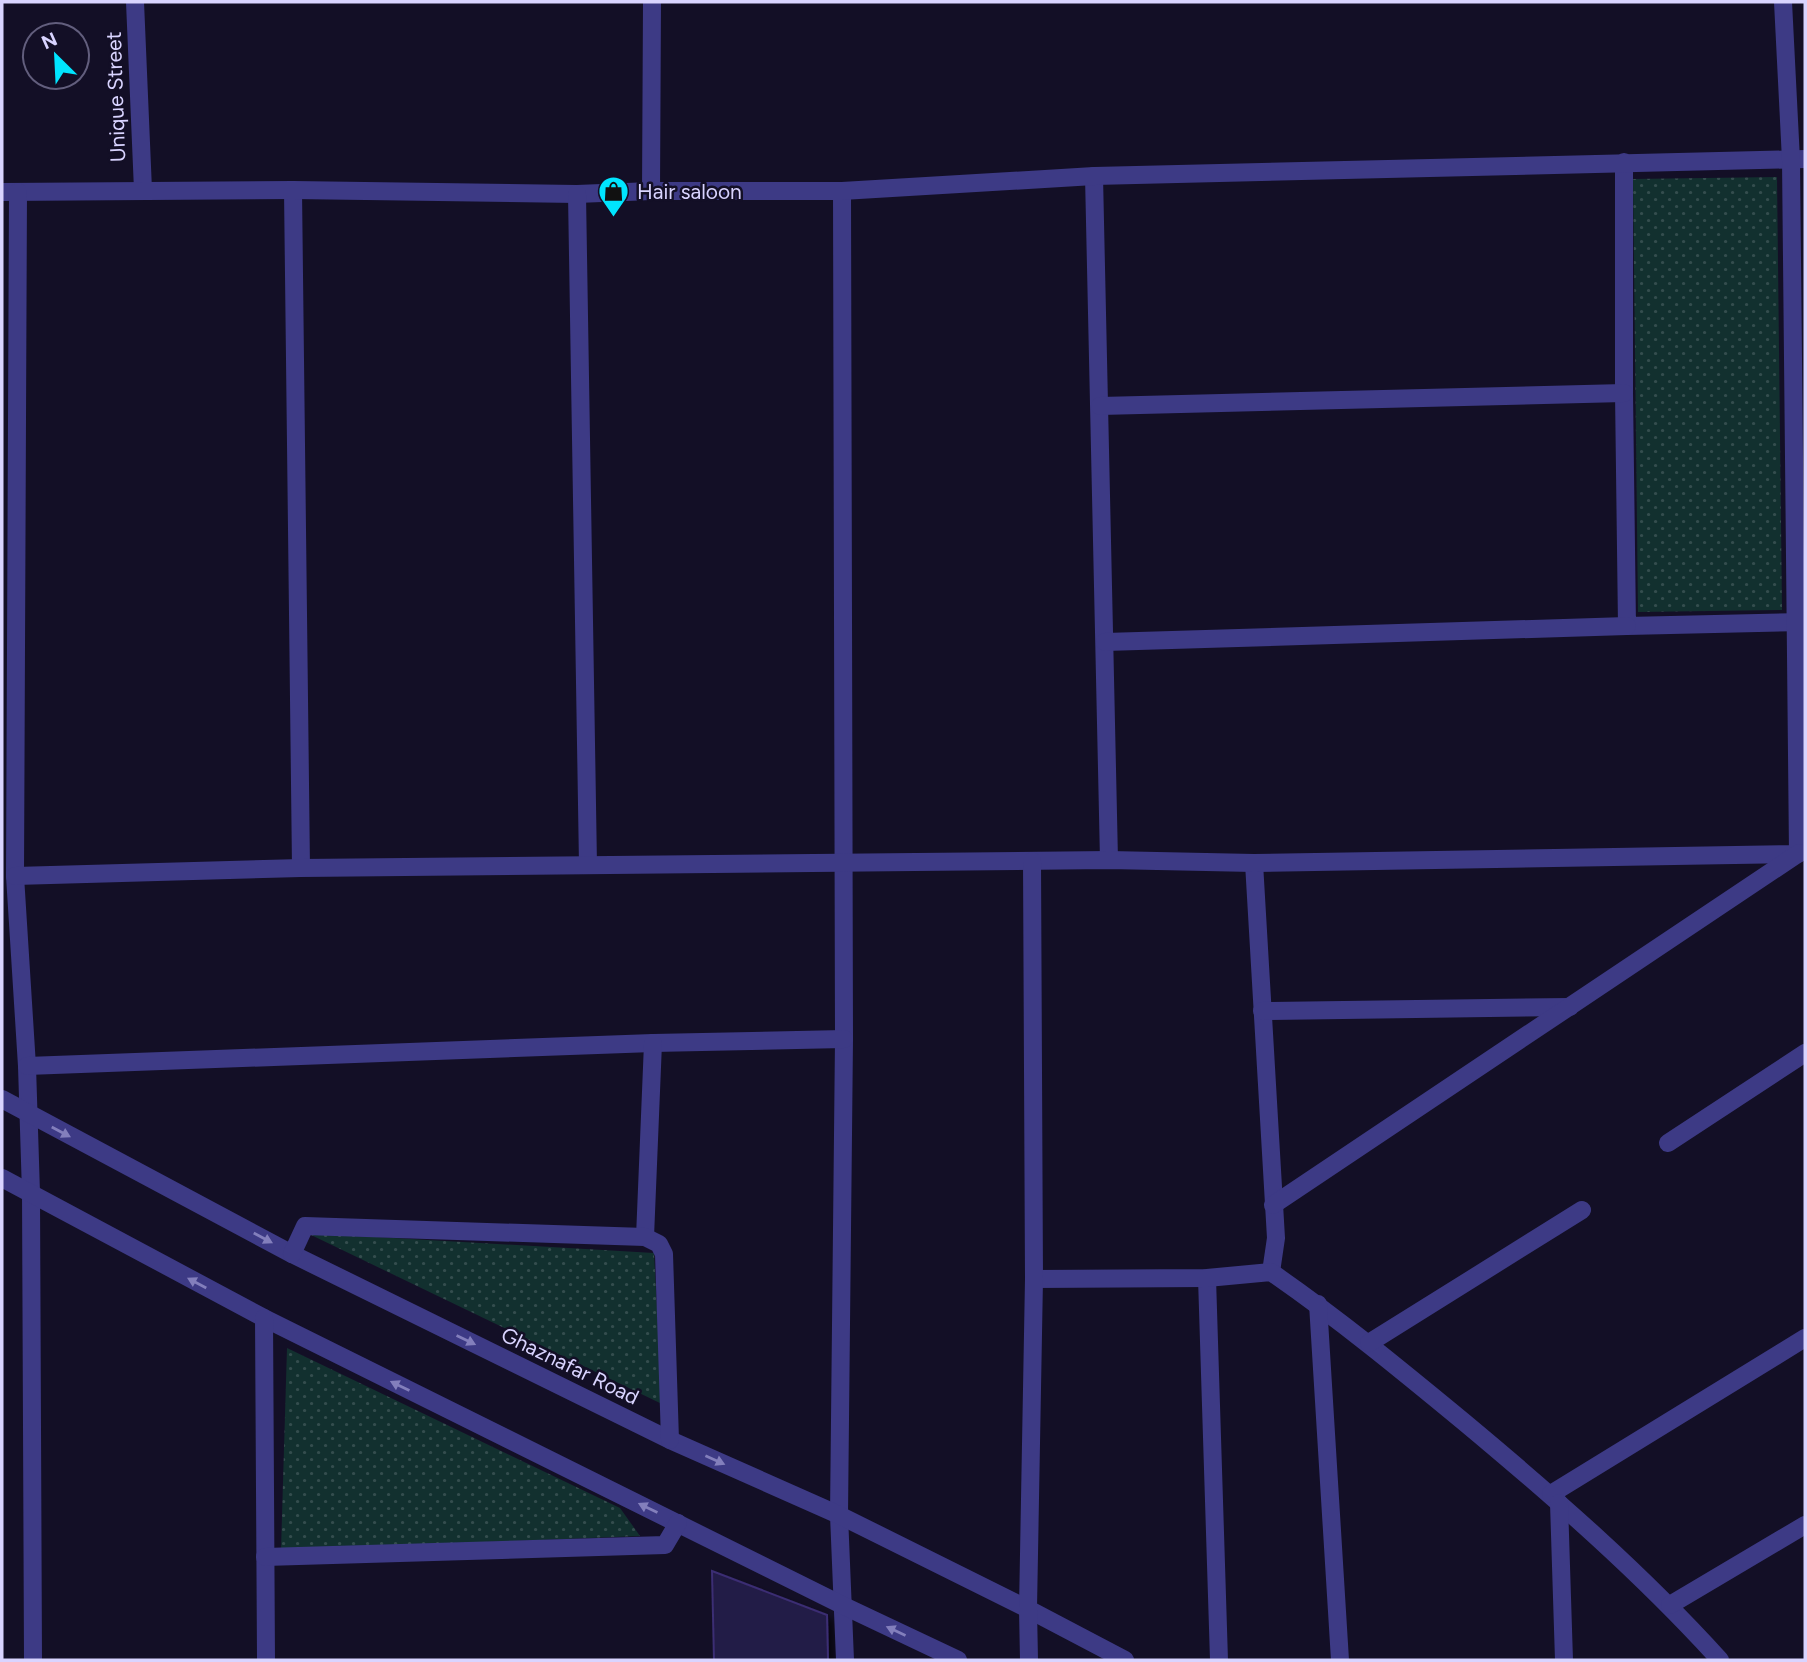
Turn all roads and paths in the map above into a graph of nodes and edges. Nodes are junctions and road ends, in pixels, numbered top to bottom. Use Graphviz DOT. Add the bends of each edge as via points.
graph roads {
  1 [pos="135,2"];
  2 [pos="652,2"];
  3 [pos="1783,2"];
  4 [pos="1798,159"];
  5 [pos="1624,162"];
  6 [pos="1094,176"];
  7 [pos="143,190"];
  8 [pos="293,190"];
  9 [pos="651,191"];
  10 [pos="842,191"];
  11 [pos="10,192"];
  12 [pos="577,194"];
  13 [pos="1624,393"];
  14 [pos="1800,401"];
  15 [pos="1100,406"];
  16 [pos="1800,622"];
  17 [pos="1627,626"];
  18 [pos="1105,642"];
  19 [pos="1802,851"];
  20 [pos="1109,860"];
  21 [pos="1032,861"];
  22 [pos="845,863"];
  23 [pos="1254,863"];
  24 [pos="588,865"];
  25 [pos="301,868"];
  26 [pos="15,876"];
  27 [pos="1570,1007"];
  28 [pos="1262,1010"];
  29 [pos="844,1039"];
  30 [pos="653,1043"];
  31 [pos="1805,1053"];
  32 [pos="27,1066"];
  33 [pos="2,1099"];
  34 [pos="28,1115"];
  35 [pos="1668,1143"];
  36 [pos="2,1178"];
  37 [pos="31,1193"];
  38 [pos="1273,1205"];
  39 [pos="1582,1210"];
  40 [pos="645,1237"];
  41 [pos="292,1254"];
  42 [pos="1272,1272"];
  43 [pos="1207,1278"];
  44 [pos="1034,1279"];
  45 [pos="1318,1304"];
  46 [pos="264,1318"];
  47 [pos="1805,1338"];
  48 [pos="1369,1343"];
  49 [pos="670,1440"];
  50 [pos="1555,1499"];
  51 [pos="839,1515"];
  52 [pos="678,1523"];
  53 [pos="1805,1525"];
  54 [pos="265,1557"];
  55 [pos="1670,1605"];
  56 [pos="844,1606"];
  57 [pos="1028,1609"];
  58 [pos="33,1660"];
  59 [pos="266,1660"];
  60 [pos="845,1660"];
  61 [pos="957,1660"];
  62 [pos="1029,1660"];
  63 [pos="1125,1660"];
  64 [pos="1219,1660"];
  65 [pos="1340,1660"];
  66 [pos="1564,1660"];
  67 [pos="1720,1660"];
  1 -- 7 [label="street, Unique Street"];
  2 -- 9 [label="street"];
  3 -- 4 [label="street"];
  4 -- 5 [label="street"];
  4 -- 14 [label="street"];
  5 -- 6 [label="street"];
  5 -- 13 [label="street"];
  6 -- 10 [label="street"];
  6 -- 15 [label="street"];
  7 -- 8 [label="street"];
  7 -- 11 [label="street"];
  8 -- 12 [label="street"];
  8 -- 25 [label="street"];
  9 -- 10 [label="street"];
  9 -- 12 [label="street"];
  10 -- 22 [label="street"];
  11 -- 26 [label="street"];
  12 -- 24 [label="street"];
  13 -- 15 [label="street"];
  13 -- 17 [label="street"];
  14 -- 16 [label="street"];
  15 -- 18 [label="street"];
  16 -- 17 [label="street"];
  16 -- 19 [label="street"];
  17 -- 18 [label="street"];
  18 -- 20 [label="street"];
  19 -- 23 [label="street"];
  19 -- 27 [label="street"];
  20 -- 21 [label="street"];
  20 -- 23 [label="street"];
  21 -- 22 [label="street"];
  21 -- 44 [label="street"];
  22 -- 24 [label="street"];
  22 -- 29 [label="street"];
  23 -- 28 [label="street"];
  24 -- 25 [label="street"];
  25 -- 26 [label="street"];
  26 -- 32 [label="street"];
  27 -- 28 [label="street"];
  27 -- 38 [label="street"];
  28 -- 38 [label="street"];
  29 -- 30 [label="street"];
  29 -- 51 [label="street"];
  30 -- 32 [label="street"];
  30 -- 40 [label="street"];
  31 -- 35 [label="street"];
  32 -- 34 [label="street"];
  33 -- 34 [label="street, Ghaznafar Road"];
  34 -- 37 [label="street"];
  34 -- 41 [label="street, Ghaznafar Road, one-way"];
  36 -- 37 [label="street"];
  46 -- 37 [label="street, one-way"];
  37 -- 58 [label="street"];
  38 -- 42 [label="street"];
  39 -- 48 [label="street"];
  40 -- 41 [label="street" via="306,1226"];
  40 -- 49 [label="street" via="659,1244 664,1254"];
  41 -- 49 [label="street, Ghaznafar Road, one-way"];
  42 -- 43 [label="street"];
  42 -- 45 [label="street"];
  43 -- 44 [label="street"];
  43 -- 64 [label="street"];
  44 -- 57 [label="street"];
  45 -- 48 [label="street"];
  45 -- 65 [label="street"];
  52 -- 46 [label="street, one-way"];
  46 -- 54 [label="street"];
  47 -- 50 [label="street"];
  48 -- 50 [label="street"];
  49 -- 51 [label="street, Ghaznafar Road, one-way"];
  50 -- 55 [label="street"];
  50 -- 66 [label="street"];
  51 -- 56 [label="street"];
  51 -- 57 [label="street, Ghaznafar Road"];
  52 -- 54 [label="street" via="665,1545"];
  52 -- 56 [label="street"];
  53 -- 55 [label="street"];
  54 -- 59 [label="street"];
  55 -- 67 [label="street"];
  56 -- 60 [label="street"];
  61 -- 56 [label="street, one-way"];
  57 -- 62 [label="street"];
  57 -- 63 [label="street, Ghaznafar Road"];
}
